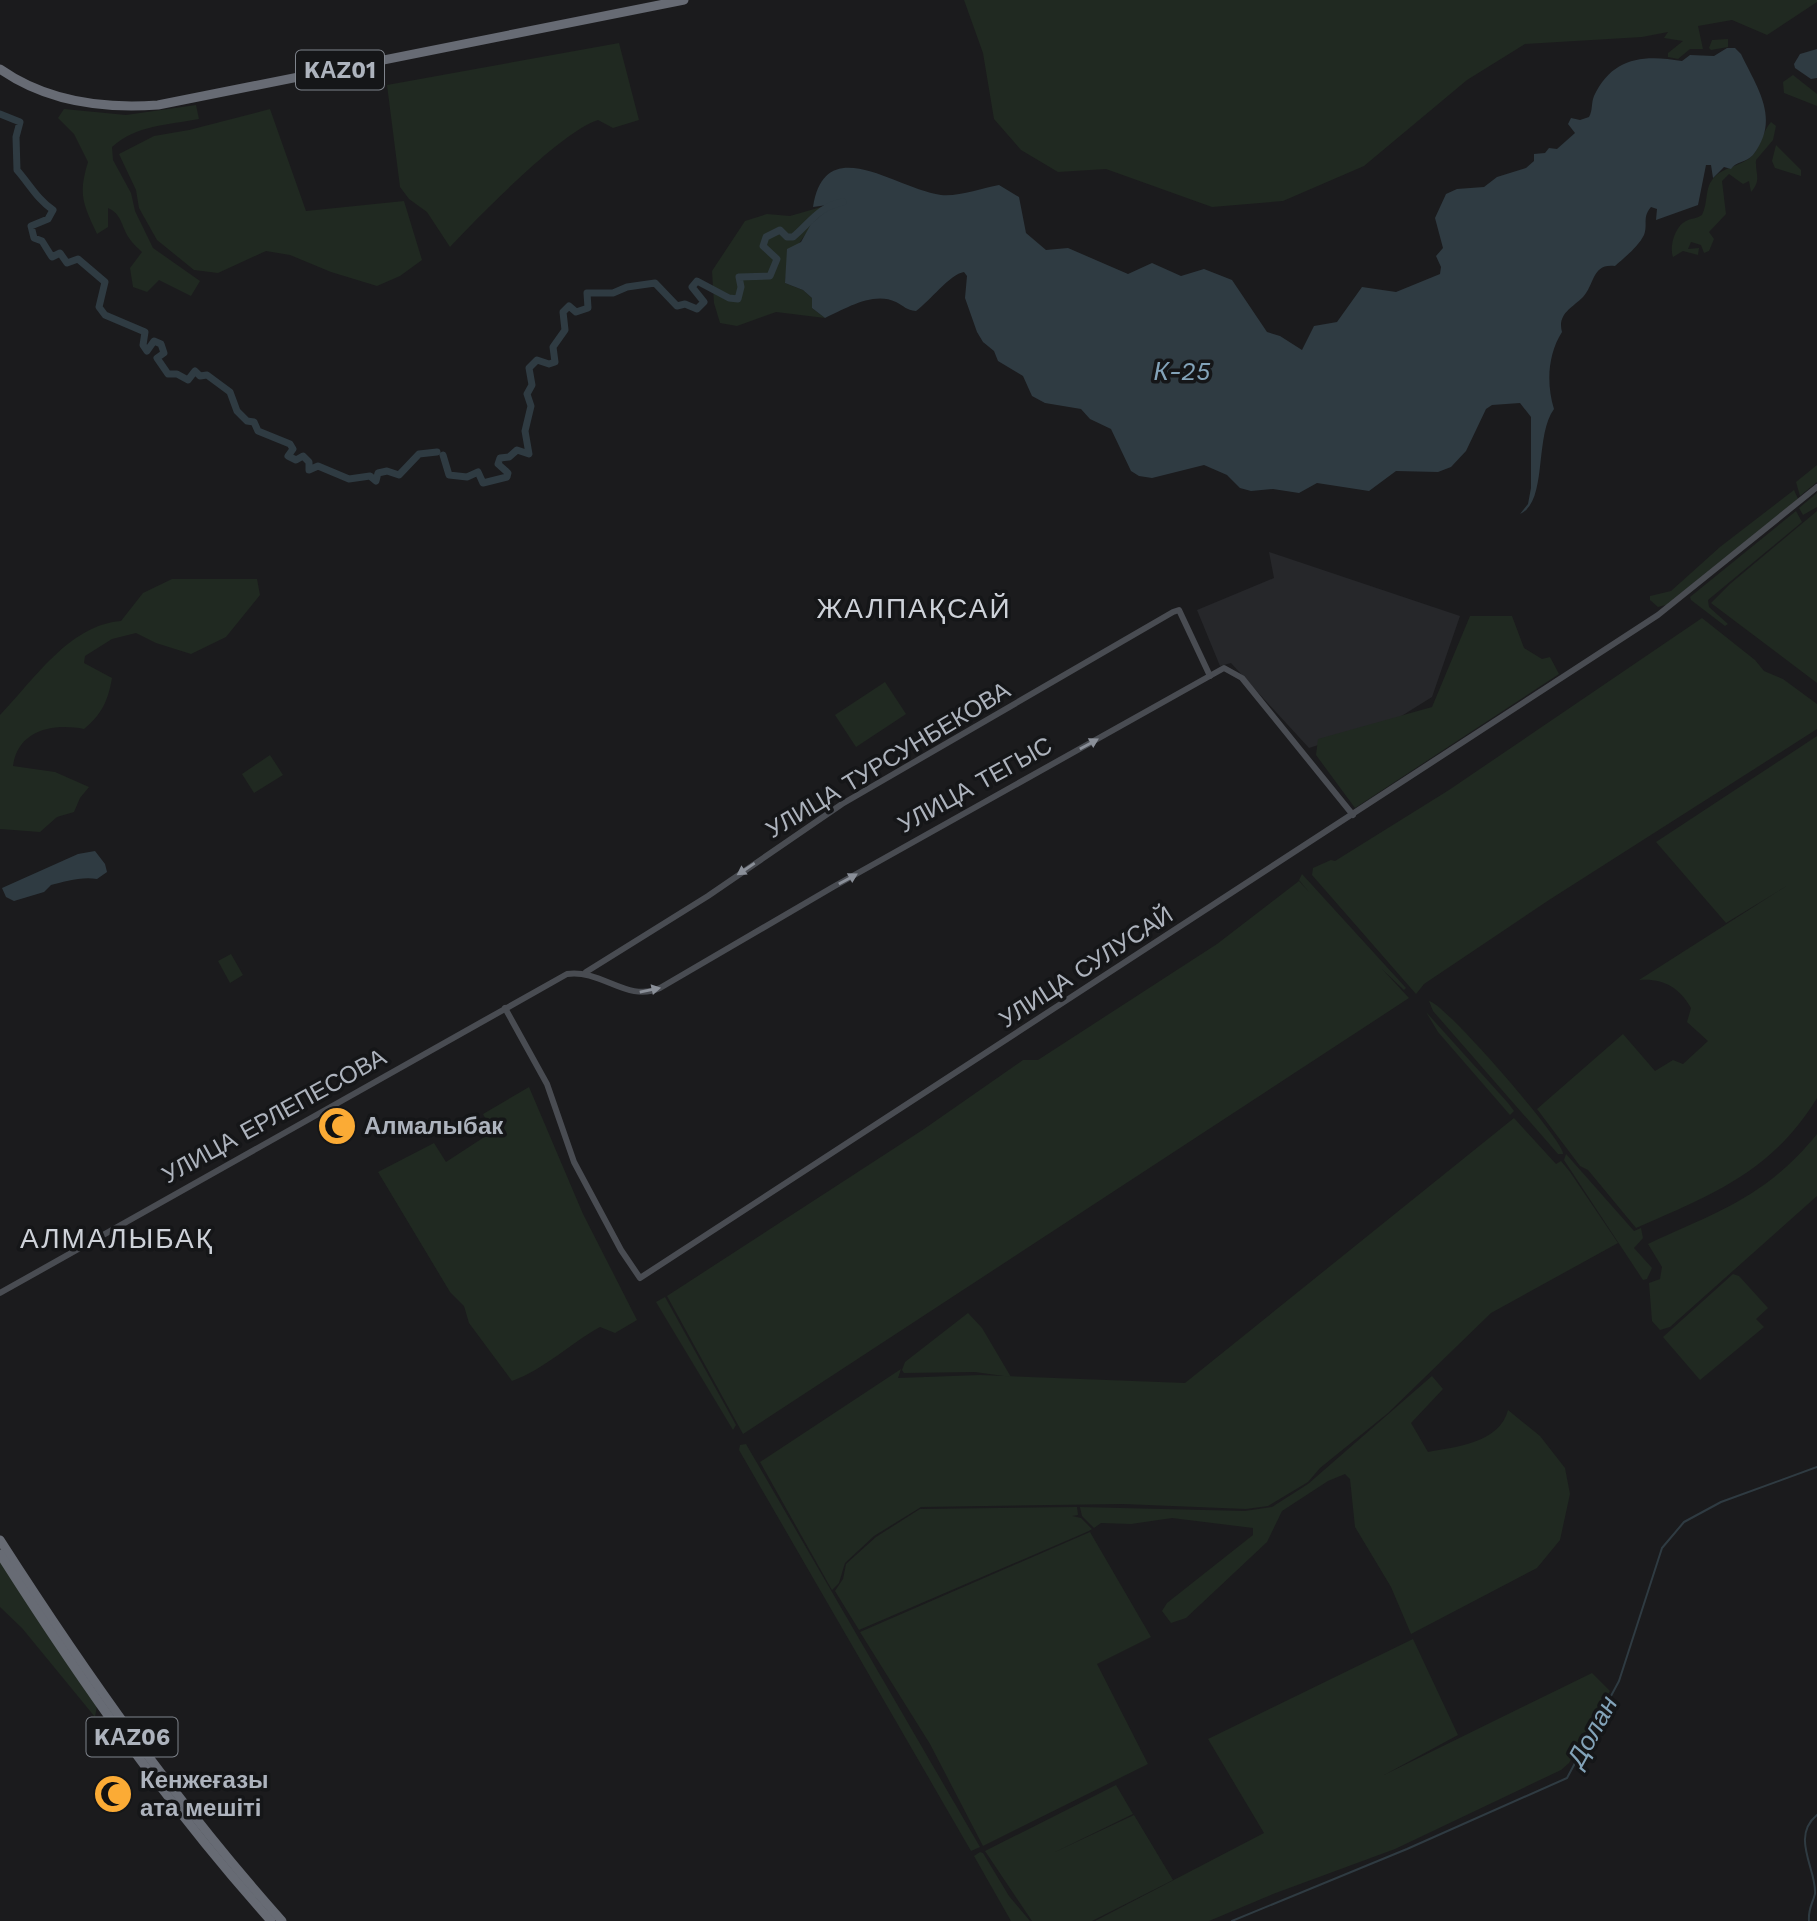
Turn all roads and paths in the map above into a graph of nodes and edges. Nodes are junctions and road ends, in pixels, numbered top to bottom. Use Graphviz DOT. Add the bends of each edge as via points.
graph roads {
  1 [pos="684,0"];
  2 [pos="0,69"];
  3 [pos="1817,488"];
  4 [pos="1210,676"];
  5 [pos="1353,815"];
  6 [pos="586,972"];
  7 [pos="567,974"];
  8 [pos="505,1008"];
  9 [pos="0,1293"];
  10 [pos="0,1540"];
  11 [pos="0,1554"];
  12 [pos="198,1829"];
  13 [pos="271,1921"];
  14 [pos="282,1921"];
  1 -- 2 [label="highway, KАZ01" via="158,105 100,106 61,98"];
  3 -- 5 [label="main road, УЛИЦА СУЛУСАЙ" via="1668,608"];
  4 -- 5 [label="main road" via="1227,668 1242,678"];
  6 -- 4 [label="main road, УЛИЦА ТЕГЫС, one-way" via="640,993 660,988"];
  4 -- 6 [label="main road, УЛИЦА ТУРСУНБЕКОВА, one-way" via="1179,610 842,804"];
  5 -- 8 [label="main road, УЛИЦА СУЛУСАЙ" via="639,1278 574,1162 542,1073"];
  6 -- 7 [label="main road, УЛИЦА ТЕГЫС"];
  7 -- 8 [label="main road, УЛИЦА ЕРЛЕПЕСОВА"];
  8 -- 9 [label="main road, УЛИЦА ЕРЛЕПЕСОВА"];
  10 -- 12 [label="highway, KАZ06"];
  11 -- 12 [label="highway, KАZ06" via="111,1722"];
  12 -- 13 [label="highway, KАZ06"];
  12 -- 14 [label="highway, KАZ06"];
}
